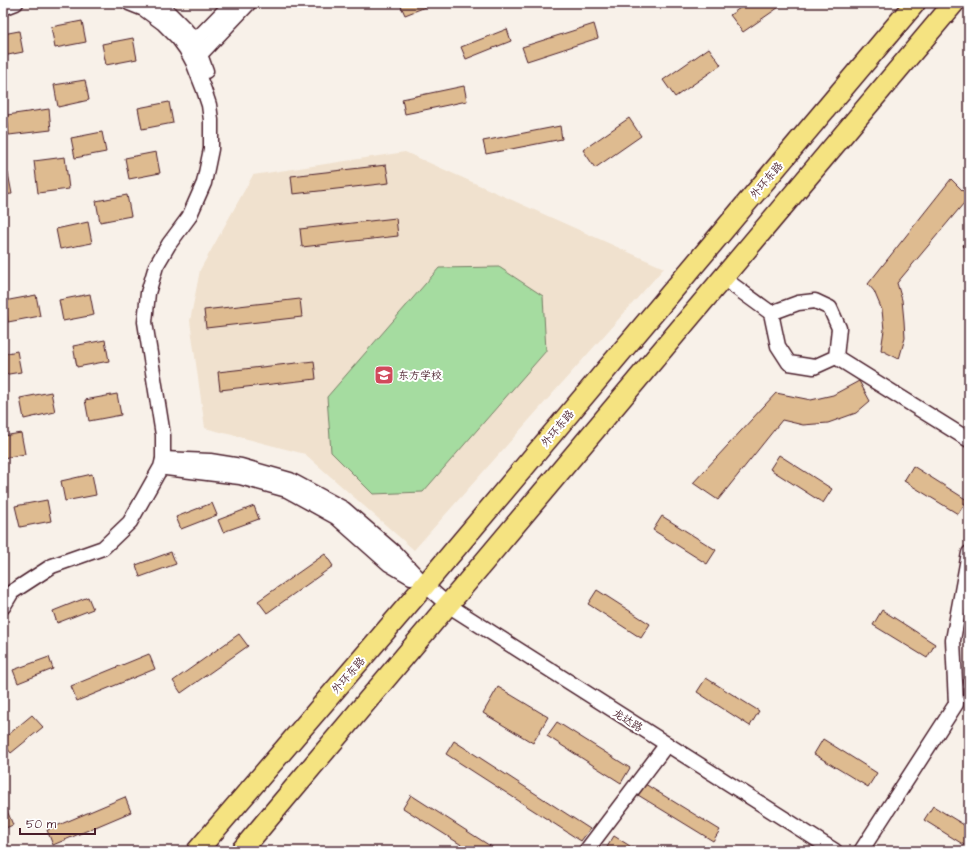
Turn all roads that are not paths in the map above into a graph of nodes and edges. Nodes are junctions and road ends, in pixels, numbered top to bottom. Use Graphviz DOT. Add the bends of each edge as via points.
graph roads {
  1 [pos="16,3"];
  2 [pos="129,3"];
  3 [pos="154,3"];
  4 [pos="232,3"];
  5 [pos="249,3"];
  6 [pos="915,3"];
  7 [pos="954,3"];
  8 [pos="3,8"];
  9 [pos="190,45"];
  10 [pos="197,59"];
  11 [pos="723,278"];
  12 [pos="771,313"];
  13 [pos="836,357"];
  14 [pos="969,440"];
  15 [pos="166,464"];
  16 [pos="969,553"];
  17 [pos="425,585"];
  18 [pos="448,605"];
  19 [pos="3,607"];
  20 [pos="963,703"];
  21 [pos="666,744"];
  22 [pos="197,851"];
  23 [pos="241,851"];
  24 [pos="586,851"];
  25 [pos="835,851"];
  26 [pos="861,851"];
  1 -- 8 [label="street"];
  2 -- 9 [label="street" via="144,9"];
  3 -- 9 [label="street" via="168,12 185,29"];
  4 -- 9 [label="street"];
  5 -- 10 [label="street"];
  6 -- 17 [label="highway, 外环东路"];
  7 -- 11 [label="highway"];
  9 -- 10 [label="street"];
  10 -- 15 [label="street" via="209,106 211,149 204,183 189,217 156,266 148,293 145,322"];
  11 -- 12 [label="street"];
  11 -- 18 [label="highway"];
  12 -- 13 [label="street" via="778,346 789,363 814,367"];
  12 -- 13 [label="street" via="798,303 815,301 830,308 839,328"];
  13 -- 14 [label="street"];
  15 -- 17 [label="street, 龙达路" via="210,461 241,466 290,480 344,509 395,553"];
  15 -- 19 [label="street" via="130,522 103,548 52,566 12,592"];
  16 -- 20 [label="street" via="953,640"];
  17 -- 18 [label="street, 龙达路"];
  17 -- 22 [label="highway, 外环东路"];
  18 -- 21 [label="street, 龙达路"];
  18 -- 23 [label="highway"];
  20 -- 26 [label="street"];
  21 -- 24 [label="street"];
  21 -- 25 [label="street, 龙达路"];
}
